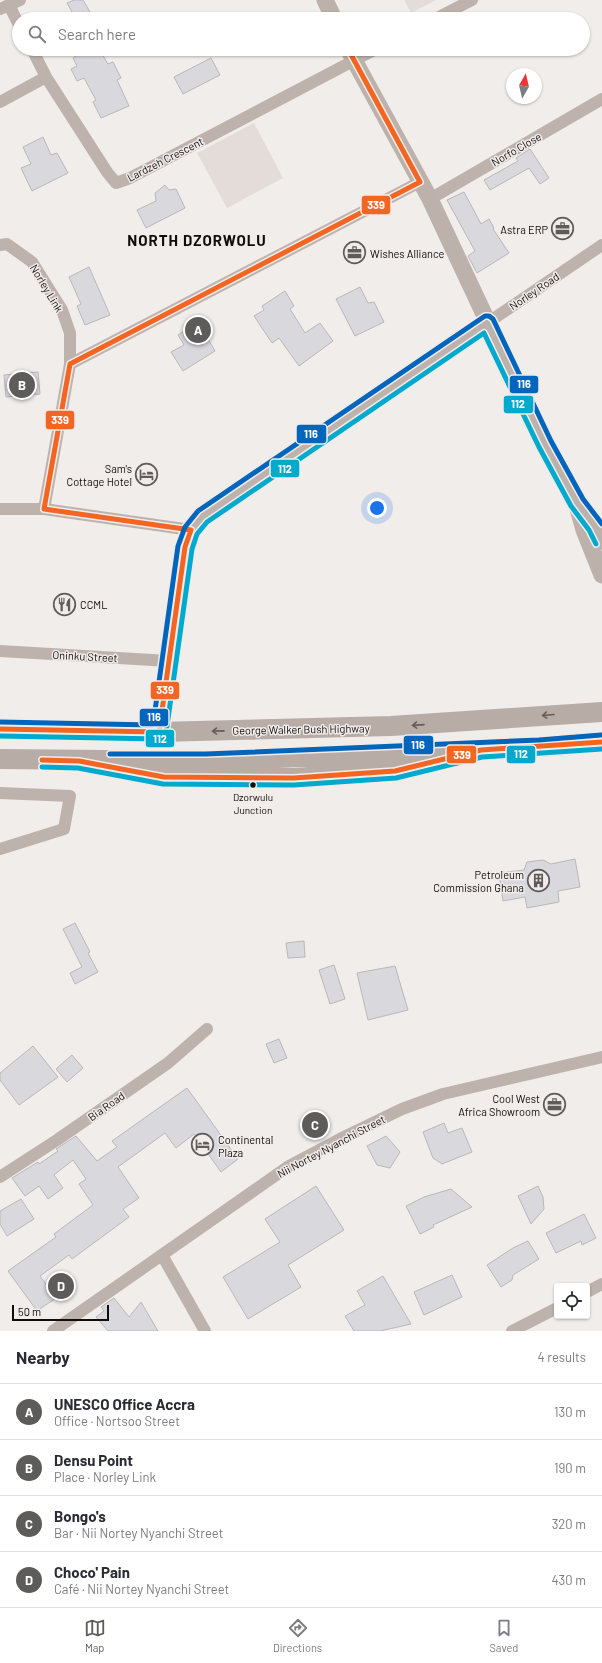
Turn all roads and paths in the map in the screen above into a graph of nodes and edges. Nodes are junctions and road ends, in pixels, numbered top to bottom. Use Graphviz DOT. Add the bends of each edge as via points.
graph roads {
  1 [pos="325,0"];
  2 [pos="472,0"];
  3 [pos="331,12"];
  4 [pos="449,12"];
  5 [pos="35,56"];
  6 [pos="349,56"];
  7 [pos="352,56"];
  8 [pos="46,78"];
  9 [pos="602,99"];
  10 [pos="0,102"];
  11 [pos="420,182"];
  12 [pos="430,199"];
  13 [pos="4,245"];
  14 [pos="602,245"];
  15 [pos="487,323"];
  16 [pos="70,364"];
  17 [pos="577,503"];
  18 [pos="0,509"];
  19 [pos="44,509"];
  20 [pos="192,530"];
  21 [pos="602,541"];
  22 [pos="602,575"];
  23 [pos="0,651"];
  24 [pos="169,661"];
  25 [pos="597,709"];
  26 [pos="0,729"];
  27 [pos="159,732"];
  28 [pos="602,742"];
  29 [pos="539,747"];
  30 [pos="602,756"];
  31 [pos="0,759"];
  32 [pos="0,793"];
  33 [pos="0,849"];
  34 [pos="207,1029"];
  35 [pos="601,1059"];
  36 [pos="0,1177"];
  37 [pos="162,1255"];
  38 [pos="602,1284"];
  39 [pos="590,1290"];
  40 [pos="554,1310"];
  41 [pos="53,1331"];
  42 [pos="205,1331"];
  43 [pos="512,1331"];
  1 -- 3 [label="main road"];
  2 -- 4 [label="street"];
  5 -- 8 [label="street, Lardzeh Crescent"];
  6 -- 8 [label="street, Lardzeh Crescent" via="130,178 116,183"];
  7 -- 11 [label="main road"];
  8 -- 10 [label="street"];
  9 -- 12 [label="street, Norfo Close"];
  11 -- 12 [label="main road"];
  11 -- 16 [label="street"];
  12 -- 15 [label="main road"];
  13 -- 16 [label="street, Norley Link" via="32,262 62,310 70,333"];
  14 -- 15 [label="street, Norley Road"];
  15 -- 17 [label="main road" via="545,444"];
  15 -- 20 [label="street, Norley Road" via="202,517"];
  16 -- 19 [label="street, Norley Link"];
  17 -- 21 [label="main road" via="595,526"];
  17 -- 22 [label="main road" via="584,530"];
  18 -- 19 [label="street"];
  19 -- 20 [label="street"];
  20 -- 24 [label="street, Norley Road" via="185,547"];
  23 -- 24 [label="street, Oninku Street"];
  24 -- 27 [label="street, Norley Road"];
  25 -- 27 [label="highway, George Walker Bush Highway, one-way" via="391,726"];
  26 -- 27 [label="highway, George Walker Bush Highway"];
  28 -- 29 [label="highway"];
  29 -- 30 [label="highway"];
  29 -- 31 [label="highway" via="481,750 395,771 294,778 164,777 79,761"];
  32 -- 33 [label="street" via="70,796 64,829"];
  34 -- 36 [label="street, Bia Road" via="168,1063"];
  35 -- 37 [label="street, Nii Nortey Nyanchi Street" via="443,1094 402,1109 289,1166"];
  37 -- 41 [label="street, Nii Nortey Nyanchi Street"];
  37 -- 42 [label="street"];
  38 -- 39 [label="street"];
  40 -- 43 [label="street"];
}
